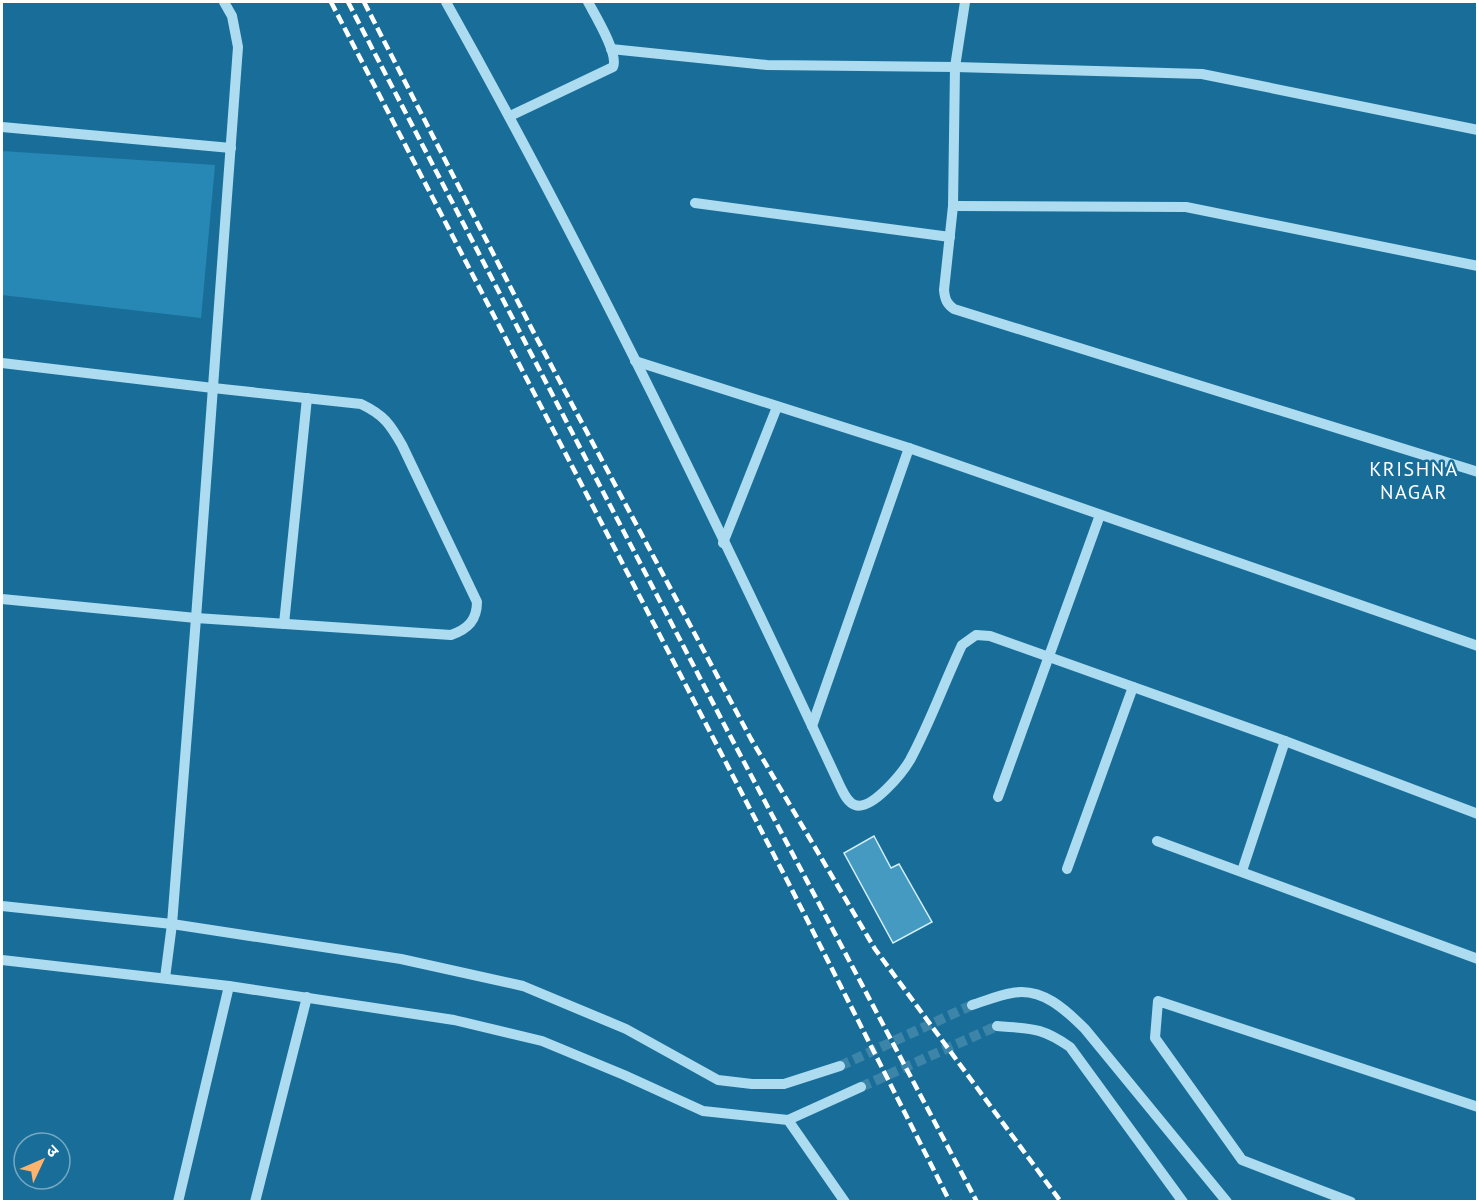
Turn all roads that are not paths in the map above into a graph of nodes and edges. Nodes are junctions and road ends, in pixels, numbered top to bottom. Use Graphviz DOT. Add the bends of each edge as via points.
graph roads {
  1 [pos="224,2"];
  2 [pos="446,2"];
  3 [pos="588,2"];
  4 [pos="965,2"];
  5 [pos="611,49"];
  6 [pos="955,67"];
  7 [pos="510,116"];
  8 [pos="2,127"];
  9 [pos="1478,130"];
  10 [pos="231,148"];
  11 [pos="695,203"];
  12 [pos="953,206"];
  13 [pos="950,237"];
  14 [pos="1478,266"];
  15 [pos="635,361"];
  16 [pos="2,363"];
  17 [pos="213,388"];
  18 [pos="307,398"];
  19 [pos="777,407"];
  20 [pos="909,448"];
  21 [pos="1478,472"];
  22 [pos="1100,515"];
  23 [pos="723,543"];
  24 [pos="2,599"];
  25 [pos="196,618"];
  26 [pos="284,624"];
  27 [pos="1478,646"];
  28 [pos="1050,657"];
  29 [pos="1133,687"];
  30 [pos="812,726"];
  31 [pos="1285,741"];
  32 [pos="998,797"];
  33 [pos="1478,814"];
  34 [pos="1157,841"];
  35 [pos="1067,869"];
  36 [pos="1242,871"];
  37 [pos="2,906"];
  38 [pos="172,924"];
  39 [pos="1478,959"];
  40 [pos="2,960"];
  41 [pos="165,978"];
  42 [pos="229,986"];
  43 [pos="307,997"];
  44 [pos="972,1005"];
  45 [pos="997,1026"];
  46 [pos="840,1066"];
  47 [pos="861,1087"];
  48 [pos="1478,1107"];
  49 [pos="788,1120"];
  50 [pos="178,1202"];
  51 [pos="255,1202"];
  52 [pos="845,1202"];
  53 [pos="1183,1202"];
  54 [pos="1227,1202"];
  55 [pos="1351,1202"];
  1 -- 10 [label="street" via="232,16 238,47"];
  2 -- 7 [label="street"];
  3 -- 5 [label="street"];
  4 -- 6 [label="street"];
  5 -- 6 [label="street" via="767,65"];
  5 -- 7 [label="street" via="613,67"];
  6 -- 9 [label="street" via="1202,74"];
  6 -- 12 [label="street"];
  7 -- 15 [label="street"];
  8 -- 10 [label="street"];
  10 -- 17 [label="street"];
  11 -- 13 [label="street"];
  12 -- 13 [label="street"];
  12 -- 14 [label="street" via="1186,207"];
  13 -- 21 [label="street" via="945,299 954,309"];
  15 -- 19 [label="street"];
  15 -- 23 [label="street"];
  16 -- 17 [label="street"];
  17 -- 18 [label="street"];
  17 -- 25 [label="street"];
  18 -- 26 [label="street"];
  18 -- 26 [label="street" via="362,404 390,423 477,602 477,615 469,626 451,635"];
  19 -- 20 [label="street"];
  19 -- 23 [label="street"];
  20 -- 22 [label="street"];
  20 -- 30 [label="street"];
  22 -- 27 [label="street"];
  22 -- 28 [label="street"];
  23 -- 30 [label="street"];
  24 -- 25 [label="street"];
  25 -- 26 [label="street"];
  25 -- 38 [label="street"];
  28 -- 29 [label="street"];
  28 -- 30 [label="street" via="990,636 969,638 962,645 910,760 896,780 869,803 856,806 850,802"];
  28 -- 32 [label="street"];
  29 -- 31 [label="street"];
  29 -- 35 [label="street"];
  31 -- 33 [label="street"];
  31 -- 36 [label="street"];
  34 -- 36 [label="street"];
  36 -- 39 [label="street"];
  37 -- 38 [label="street"];
  38 -- 41 [label="street"];
  38 -- 46 [label="street" via="401,959 524,986 626,1029 717,1080 784,1084"];
  40 -- 41 [label="street"];
  41 -- 42 [label="street"];
  42 -- 43 [label="street"];
  42 -- 50 [label="street"];
  43 -- 49 [label="street" via="454,1020 542,1041 703,1111"];
  43 -- 51 [label="street"];
  44 -- 54 [label="street" via="1025,992 1050,999 1065,1009"];
  45 -- 53 [label="street" via="1037,1029 1070,1047"];
  47 -- 49 [label="street"];
  48 -- 55 [label="street" via="1158,1001 1155,1038 1242,1160"];
  49 -- 52 [label="street"];
}
